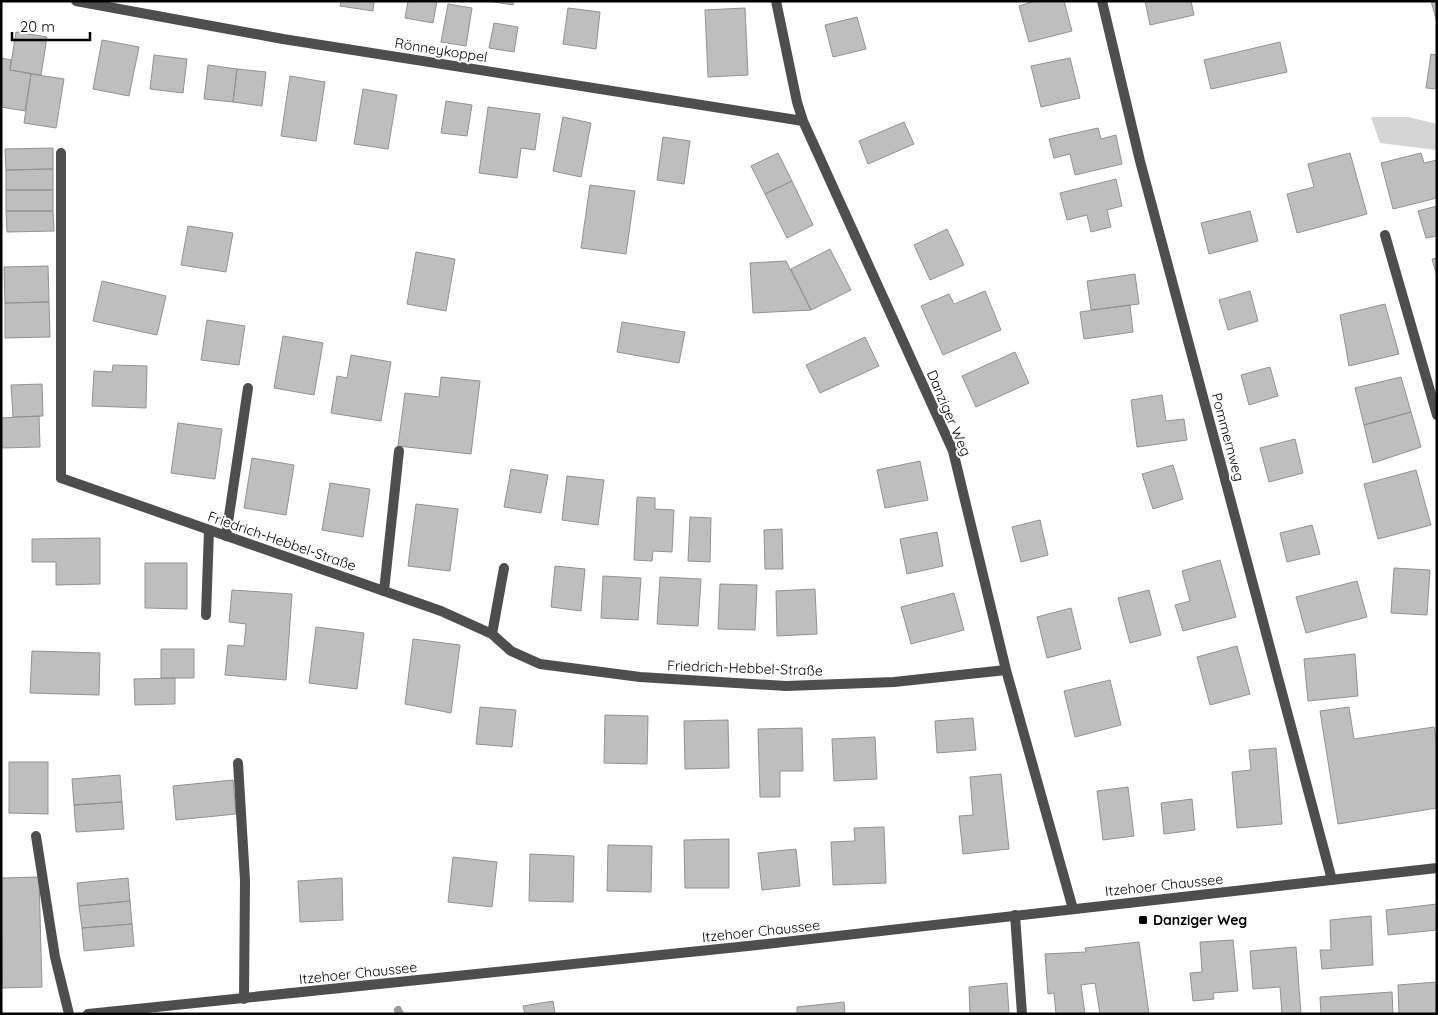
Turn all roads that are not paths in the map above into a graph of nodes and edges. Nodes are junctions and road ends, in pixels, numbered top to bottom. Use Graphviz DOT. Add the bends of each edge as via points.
graph roads {
  1 [pos="76,1"];
  2 [pos="776,1"];
  3 [pos="1102,1"];
  4 [pos="803,121"];
  5 [pos="61,153"];
  6 [pos="1385,235"];
  7 [pos="248,388"];
  8 [pos="1437,416"];
  9 [pos="399,451"];
  10 [pos="209,530"];
  11 [pos="226,536"];
  12 [pos="504,568"];
  13 [pos="384,591"];
  14 [pos="206,615"];
  15 [pos="492,634"];
  16 [pos="1006,670"];
  17 [pos="238,763"];
  18 [pos="36,836"];
  19 [pos="1437,868"];
  20 [pos="1332,880"];
  21 [pos="1073,909"];
  22 [pos="1015,915"];
  23 [pos="244,999"];
  24 [pos="104,1013"];
  25 [pos="68,1014"];
  26 [pos="88,1014"];
  27 [pos="1022,1014"];
  1 -- 4 [label="street, Rönneykoppel" via="283,39"];
  2 -- 4 [label="street, Danziger Weg"];
  3 -- 20 [label="street, Pommernweg" via="1143,170"];
  4 -- 16 [label="street, Danziger Weg" via="953,452"];
  5 -- 10 [label="street, Friedrich-Hebbel-Straße" via="61,478"];
  6 -- 8 [label="street"];
  7 -- 11 [label="street"];
  9 -- 13 [label="street"];
  10 -- 11 [label="street, Friedrich-Hebbel-Straße"];
  10 -- 14 [label="street"];
  11 -- 13 [label="street, Friedrich-Hebbel-Straße"];
  12 -- 15 [label="street"];
  13 -- 15 [label="street, Friedrich-Hebbel-Straße" via="442,611"];
  15 -- 16 [label="street, Friedrich-Hebbel-Straße" via="511,651 540,664 640,677 786,686 894,682"];
  16 -- 21 [label="street, Danziger Weg"];
  17 -- 23 [label="street" via="245,880"];
  18 -- 25 [label="street" via="55,957"];
  19 -- 20 [label="street, Itzehoer Chaussee"];
  20 -- 21 [label="street, Itzehoer Chaussee"];
  21 -- 22 [label="street, Itzehoer Chaussee"];
  22 -- 23 [label="street, Itzehoer Chaussee"];
  22 -- 27 [label="street"];
  23 -- 24 [label="street, Itzehoer Chaussee"];
  24 -- 26 [label="street, Itzehoer Chaussee"];
}
